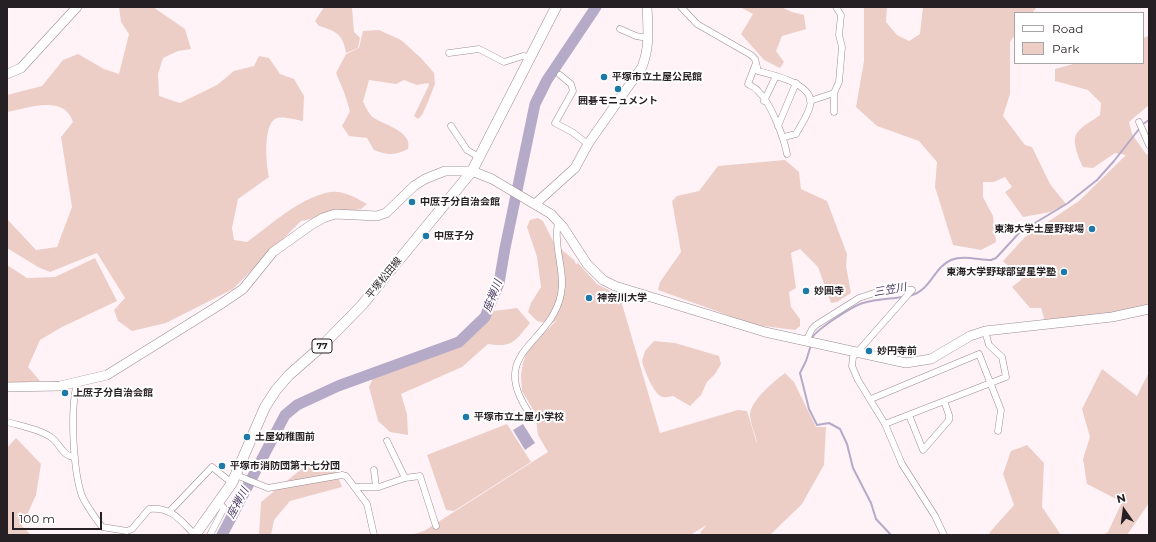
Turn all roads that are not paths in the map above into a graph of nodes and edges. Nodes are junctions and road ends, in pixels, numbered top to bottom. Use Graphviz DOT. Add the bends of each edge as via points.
graph roads {
  1 [pos="77,7"];
  2 [pos="556,7"];
  3 [pos="647,7"];
  4 [pos="681,7"];
  5 [pos="836,7"];
  6 [pos="620,29"];
  7 [pos="648,38"];
  8 [pos="449,53"];
  9 [pos="530,57"];
  10 [pos="756,63"];
  11 [pos="7,74"];
  12 [pos="560,75"];
  13 [pos="776,76"];
  14 [pos="796,83"];
  15 [pos="834,93"];
  16 [pos="764,101"];
  17 [pos="810,101"];
  18 [pos="834,112"];
  19 [pos="1139,122"];
  20 [pos="451,126"];
  21 [pos="778,126"];
  22 [pos="784,137"];
  23 [pos="588,144"];
  24 [pos="1149,145"];
  25 [pos="787,154"];
  26 [pos="479,157"];
  27 [pos="472,171"];
  28 [pos="535,204"];
  29 [pos="558,220"];
  30 [pos="1149,309"];
  31 [pos="984,331"];
  32 [pos="810,342"];
  33 [pos="857,352"];
  34 [pos="989,382"];
  35 [pos="77,383"];
  36 [pos="7,387"];
  37 [pos="871,399"];
  38 [pos="944,401"];
  39 [pos="909,415"];
  40 [pos="532,417"];
  41 [pos="7,422"];
  42 [pos="885,424"];
  43 [pos="998,431"];
  44 [pos="387,441"];
  45 [pos="75,456"];
  46 [pos="374,470"];
  47 [pos="405,478"];
  48 [pos="234,479"];
  49 [pos="356,487"];
  50 [pos="376,488"];
  51 [pos="219,503"];
  52 [pos="170,511"];
  53 [pos="436,526"];
  54 [pos="195,535"];
  55 [pos="210,535"];
  56 [pos="374,535"];
  57 [pos="944,535"];
  1 -- 11 [label="street" via="21,68"];
  2 -- 9 [label="main road, 平塚松田線 / 77"];
  3 -- 7 [label="street"];
  4 -- 10 [label="street" via="697,24 751,55"];
  5 -- 15 [label="street" via="841,15 839,35 842,47 839,82"];
  6 -- 7 [label="street"];
  7 -- 23 [label="street" via="647,56 642,67"];
  8 -- 9 [label="street" via="479,50 504,62 523,56"];
  9 -- 26 [label="main road, 平塚松田線 / 77"];
  10 -- 13 [label="street" via="758,71"];
  10 -- 16 [label="street" via="748,84 759,91"];
  12 -- 23 [label="street" via="571,84 573,90 555,123"];
  13 -- 14 [label="street"];
  13 -- 16 [label="street"];
  14 -- 17 [label="street" via="804,89"];
  14 -- 21 [label="street"];
  15 -- 17 [label="street"];
  15 -- 18 [label="street"];
  16 -- 21 [label="street"];
  17 -- 22 [label="street" via="811,105 796,134"];
  19 -- 24 [label="street"];
  20 -- 26 [label="street" via="467,150"];
  21 -- 22 [label="street"];
  22 -- 25 [label="street"];
  23 -- 28 [label="street" via="575,168"];
  26 -- 27 [label="main road, 平塚松田線 / 77"];
  27 -- 28 [label="street" via="511,189"];
  27 -- 35 [label="street" via="446,171 425,178 386,213 377,216 335,214 323,218 273,252 251,281 221,304 107,375"];
  27 -- 48 [label="main road, 平塚松田線 / 77" via="362,305 276,390 262,413"];
  28 -- 29 [label="street"];
  29 -- 32 [label="street" via="588,264 603,280 615,286 765,332"];
  29 -- 40 [label="street" via="557,239 562,292 544,327 524,348 517,363 515,377 516,391"];
  30 -- 31 [label="street" via="1112,317"];
  31 -- 33 [label="street" via="970,336 931,359 919,362 906,363"];
  31 -- 34 [label="street" via="989,345 1002,357 1005,365 1006,377"];
  32 -- 33 [label="street"];
  32 -- 33 [label="street" via="812,329 816,325 859,298 877,292 912,290"];
  33 -- 37 [label="street" via="852,357 852,366"];
  34 -- 37 [label="street" via="979,354"];
  34 -- 38 [label="street"];
  34 -- 43 [label="street" via="1001,410"];
  35 -- 36 [label="street" via="40,388"];
  35 -- 45 [label="street" via="74,396"];
  37 -- 42 [label="street"];
  38 -- 39 [label="street"];
  38 -- 39 [label="street" via="949,420 923,450"];
  39 -- 42 [label="street"];
  41 -- 45 [label="street" via="46,434 64,453 70,457"];
  42 -- 57 [label="street" via="902,464"];
  44 -- 47 [label="street"];
  45 -- 52 [label="street" via="82,495 102,527 132,530 149,509"];
  46 -- 50 [label="street"];
  47 -- 50 [label="street"];
  47 -- 53 [label="street" via="420,476"];
  48 -- 49 [label="street" via="273,488 342,475"];
  48 -- 51 [label="main road, 平塚松田線 / 77"];
  48 -- 52 [label="street" via="212,467"];
  49 -- 50 [label="street"];
  49 -- 56 [label="street" via="366,504"];
  51 -- 54 [label="main road, 平塚松田線 / 77"];
  51 -- 55 [label="street" via="224,508"];
  52 -- 54 [label="street"];
}
